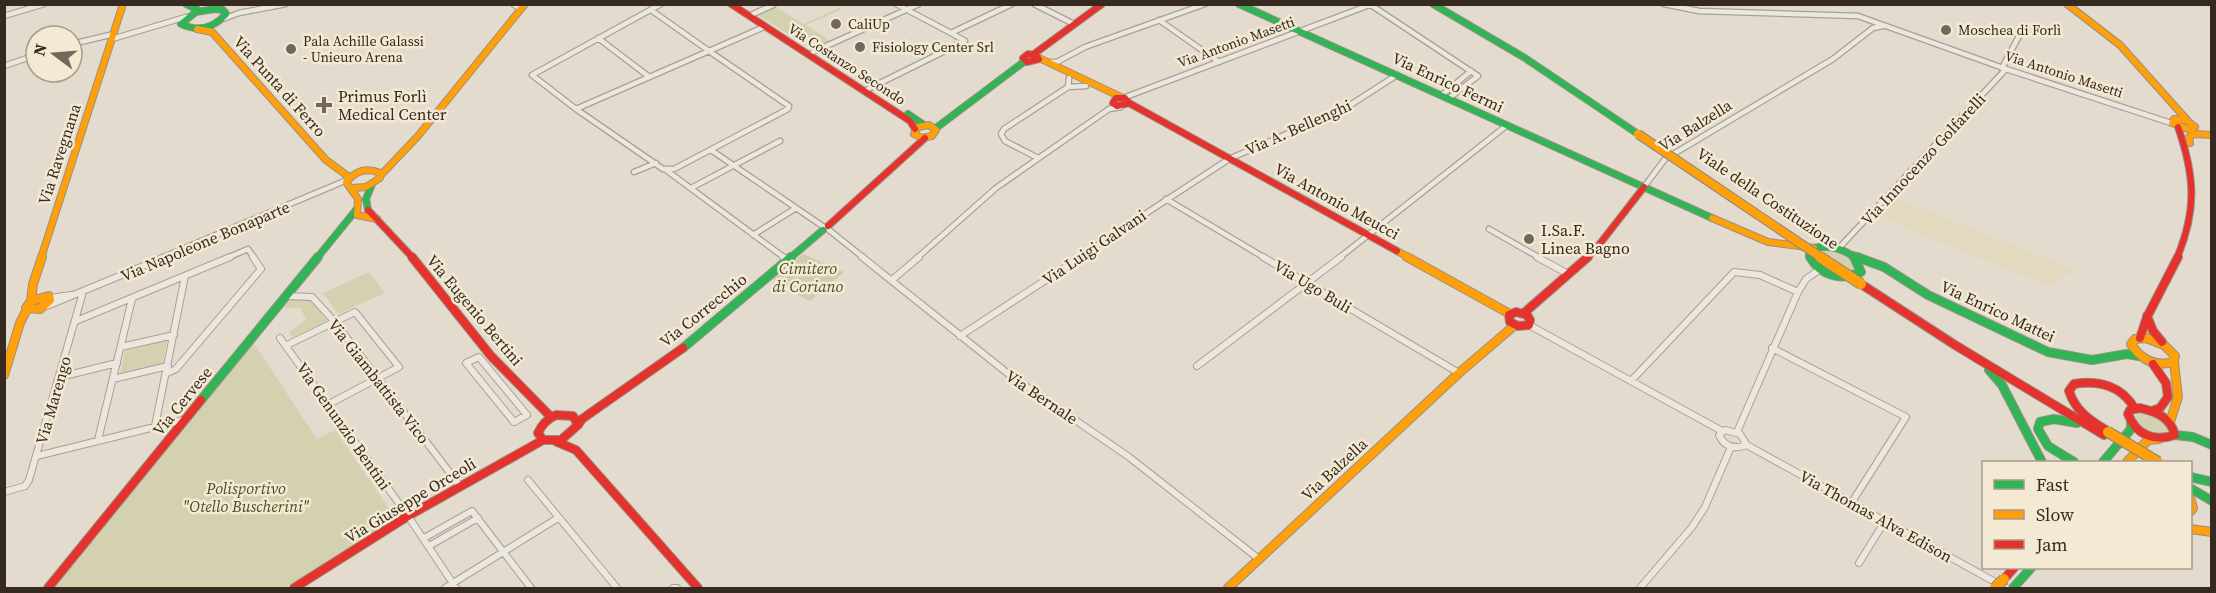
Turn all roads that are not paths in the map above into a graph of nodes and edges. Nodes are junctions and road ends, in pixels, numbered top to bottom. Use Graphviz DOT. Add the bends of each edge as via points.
graph roads {
  1 [pos="44,4"];
  2 [pos="123,4"];
  3 [pos="285,4"];
  4 [pos="661,4"];
  5 [pos="731,4"];
  6 [pos="738,4"];
  7 [pos="896,4"];
  8 [pos="920,4"];
  9 [pos="1012,4"];
  10 [pos="1034,4"];
  11 [pos="1102,4"];
  12 [pos="1205,4"];
  13 [pos="1239,4"];
  14 [pos="1433,4"];
  15 [pos="1439,4"];
  16 [pos="1664,4"];
  17 [pos="2067,4"];
  18 [pos="773,5"];
  19 [pos="1372,5"];
  20 [pos="520,6"];
  21 [pos="651,10"];
  22 [pos="906,10"];
  23 [pos="205,14"];
  24 [pos="753,14"];
  25 [pos="4,16"];
  26 [pos="1159,20"];
  27 [pos="1074,24"];
  28 [pos="764,27"];
  29 [pos="1888,27"];
  30 [pos="1301,32"];
  31 [pos="951,33"];
  32 [pos="126,34"];
  33 [pos="2019,36"];
  34 [pos="112,37"];
  35 [pos="598,38"];
  36 [pos="84,42"];
  37 [pos="709,50"];
  38 [pos="813,52"];
  39 [pos="24,59"];
  40 [pos="1036,59"];
  41 [pos="1219,62"];
  42 [pos="1061,64"];
  43 [pos="4,66"];
  44 [pos="2004,68"];
  45 [pos="1471,71"];
  46 [pos="1397,75"];
  47 [pos="648,76"];
  48 [pos="1069,82"];
  49 [pos="868,89"];
  50 [pos="1445,97"];
  51 [pos="1120,103"];
  52 [pos="576,109"];
  53 [pos="1506,126"];
  54 [pos="926,127"];
  55 [pos="2184,128"];
  56 [pos="1641,134"];
  57 [pos="2211,134"];
  58 [pos="925,138"];
  59 [pos="780,141"];
  60 [pos="915,147"];
  61 [pos="405,149"];
  62 [pos="711,150"];
  63 [pos="1038,158"];
  64 [pos="1229,159"];
  65 [pos="656,163"];
  66 [pos="733,165"];
  67 [pos="333,166"];
  68 [pos="665,169"];
  69 [pos="365,170"];
  70 [pos="634,172"];
  71 [pos="381,175"];
  72 [pos="349,183"];
  73 [pos="372,184"];
  74 [pos="693,187"];
  75 [pos="1644,187"];
  76 [pos="1166,199"];
  77 [pos="796,208"];
  78 [pos="362,212"];
  79 [pos="827,227"];
  80 [pos="1489,229"];
  81 [pos="753,234"];
  82 [pos="1369,235"];
  83 [pos="1786,246"];
  84 [pos="1814,248"];
  85 [pos="1839,248"];
  86 [pos="1853,255"];
  87 [pos="788,260"];
  88 [pos="1810,260"];
  89 [pos="1820,270"];
  90 [pos="1569,274"];
  91 [pos="185,276"];
  92 [pos="37,278"];
  93 [pos="1862,279"];
  94 [pos="1903,279"];
  95 [pos="892,280"];
  96 [pos="1308,282"];
  97 [pos="81,292"];
  98 [pos="1798,292"];
  99 [pos="287,296"];
  100 [pos="48,297"];
  101 [pos="132,299"];
  102 [pos="34,307"];
  103 [pos="1524,313"];
  104 [pos="1510,314"];
  105 [pos="2147,316"];
  106 [pos="76,321"];
  107 [pos="334,321"];
  108 [pos="1515,325"];
  109 [pos="1529,325"];
  110 [pos="174,335"];
  111 [pos="960,336"];
  112 [pos="280,338"];
  113 [pos="2140,338"];
  114 [pos="2131,344"];
  115 [pos="287,345"];
  116 [pos="1955,345"];
  117 [pos="2164,345"];
  118 [pos="121,347"];
  119 [pos="1772,348"];
  120 [pos="488,351"];
  121 [pos="2120,355"];
  122 [pos="2139,356"];
  123 [pos="479,357"];
  124 [pos="2151,362"];
  125 [pos="2174,362"];
  126 [pos="117,363"];
  127 [pos="168,366"];
  128 [pos="1197,366"];
  129 [pos="167,373"];
  130 [pos="1459,374"];
  131 [pos="4,375"];
  132 [pos="60,377"];
  133 [pos="113,379"];
  134 [pos="378,379"];
  135 [pos="1631,381"];
  136 [pos="329,404"];
  137 [pos="597,407"];
  138 [pos="2135,409"];
  139 [pos="2152,411"];
  140 [pos="158,412"];
  141 [pos="573,416"];
  142 [pos="551,417"];
  143 [pos="181,422"];
  144 [pos="2170,422"];
  145 [pos="2131,423"];
  146 [pos="155,426"];
  147 [pos="576,429"];
  148 [pos="1722,431"];
  149 [pos="1737,432"];
  150 [pos="2106,434"];
  151 [pos="2175,435"];
  152 [pos="2158,439"];
  153 [pos="98,440"];
  154 [pos="543,440"];
  155 [pos="555,442"];
  156 [pos="1745,444"];
  157 [pos="2211,445"];
  158 [pos="1731,447"];
  159 [pos="576,450"];
  160 [pos="37,456"];
  161 [pos="2041,461"];
  162 [pos="2072,461"];
  163 [pos="2104,461"];
  164 [pos="2128,461"];
  165 [pos="2147,461"];
  166 [pos="2156,461"];
  167 [pos="2192,477"];
  168 [pos="528,480"];
  169 [pos="2211,482"];
  170 [pos="2192,483"];
  171 [pos="460,486"];
  172 [pos="2192,489"];
  173 [pos="4,492"];
  174 [pos="2211,495"];
  175 [pos="2211,501"];
  176 [pos="1851,502"];
  177 [pos="408,516"];
  178 [pos="478,518"];
  179 [pos="558,518"];
  180 [pos="1885,521"];
  181 [pos="2192,529"];
  182 [pos="2211,532"];
  183 [pos="424,538"];
  184 [pos="429,546"];
  185 [pos="504,553"];
  186 [pos="1259,559"];
  187 [pos="1859,563"];
  188 [pos="2014,569"];
  189 [pos="2029,569"];
  190 [pos="454,586"];
  191 [pos="2010,586"];
  192 [pos="48,588"];
  193 [pos="294,588"];
  194 [pos="445,588"];
  195 [pos="531,588"];
  196 [pos="617,588"];
  197 [pos="698,588"];
  198 [pos="1228,588"];
  199 [pos="1640,588"];
  200 [pos="1995,588"];
  1 -- 25 [label="street"];
  2 -- 34 [label="main road, Via Ravegnana"];
  3 -- 23 [label="street"];
  4 -- 21 [label="street"];
  5 -- 28 [label="main road, Via Costanzo Secondo"];
  6 -- 24 [label="main road, Via Costanzo Secondo"];
  7 -- 22 [label="street"];
  8 -- 22 [label="street"];
  9 -- 31 [label="street"];
  10 -- 27 [label="street"];
  11 -- 27 [label="main road"];
  12 -- 26 [label="street"];
  13 -- 30 [label="main road, Via Enrico Fermi"];
  14 -- 56 [label="main road, Viale della Costituzione"];
  15 -- 56 [label="main road, Viale della Costituzione" via="1525,55"];
  16 -- 29 [label="street, Via Antonio Masetti" via="1699,11 1858,16"];
  17 -- 55 [label="main road" via="2120,45 2156,84"];
  18 -- 24 [label="street"];
  19 -- 30 [label="street, Via Antonio Masetti"];
  19 -- 45 [label="street"];
  20 -- 61 [label="main road"];
  21 -- 35 [label="street"];
  21 -- 37 [label="street"];
  22 -- 31 [label="street"];
  22 -- 38 [label="street"];
  23 -- 23 [label="main road" via="185,28 197,29"];
  23 -- 32 [label="street"];
  23 -- 67 [label="main road, Via Punta di Ferro"];
  24 -- 38 [label="main road, Via Costanzo Secondo"];
  26 -- 41 [label="street"];
  26 -- 42 [label="street" via="1085,48"];
  27 -- 40 [label="main road"];
  28 -- 37 [label="street"];
  28 -- 54 [label="main road, Via Costanzo Secondo" via="910,121"];
  29 -- 44 [label="street, Via Antonio Masetti"];
  29 -- 75 [label="street, Via Balzella" via="1873,28 1833,59 1665,159"];
  30 -- 41 [label="street, Via Antonio Masetti"];
  30 -- 46 [label="main road, Via Enrico Fermi"];
  31 -- 49 [label="street" via="965,41"];
  32 -- 34 [label="street"];
  33 -- 44 [label="street, Via Innocenzo Golfarelli"];
  34 -- 36 [label="street"];
  34 -- 92 [label="main road, Via Ravegnana"];
  35 -- 47 [label="street"];
  35 -- 52 [label="street" via="532,75"];
  37 -- 47 [label="street"];
  37 -- 62 [label="street" via="788,107"];
  38 -- 49 [label="main road, Via Costanzo Secondo"];
  39 -- 43 [label="street"];
  40 -- 42 [label="main road, Via Antonio Meucci"];
  40 -- 48 [label="main road, Via Antonio Meucci"];
  40 -- 54 [label="main road"];
  41 -- 51 [label="street, Via Antonio Masetti"];
  42 -- 51 [label="main road, Via Antonio Meucci"];
  44 -- 55 [label="street, Via Antonio Masetti"];
  44 -- 85 [label="street, Via Innocenzo Golfarelli"];
  45 -- 50 [label="street"];
  45 -- 50 [label="street" via="1479,78"];
  46 -- 50 [label="main road, Via Enrico Fermi"];
  46 -- 64 [label="street, Via A. Bellenghi" via="1344,108"];
  47 -- 52 [label="street"];
  48 -- 51 [label="main road, Via Antonio Meucci"];
  48 -- 63 [label="street" via="1001,134 1005,141"];
  49 -- 54 [label="main road, Via Costanzo Secondo"];
  50 -- 53 [label="main road, Via Enrico Fermi"];
  51 -- 63 [label="street, Via Antonio Masetti"];
  51 -- 64 [label="main road, Via Antonio Meucci" via="1149,114"];
  52 -- 65 [label="street"];
  53 -- 75 [label="main road, Via Enrico Fermi"];
  53 -- 82 [label="street"];
  54 -- 58 [label="main road"];
  54 -- 58 [label="main road, Via Correcchio" via="934,135"];
  54 -- 60 [label="main road"];
  55 -- 57 [label="main road, Via Antonio Masetti"];
  55 -- 105 [label="main road" via="2197,163 2201,198 2196,225"];
  56 -- 93 [label="main road, Viale della Costituzione, bridge"];
  58 -- 60 [label="main road, Via Correcchio"];
  59 -- 66 [label="street"];
  60 -- 79 [label="main road, Via Correcchio"];
  61 -- 69 [label="main road" via="382,165"];
  61 -- 71 [label="main road"];
  62 -- 66 [label="street, Via Bernale"];
  62 -- 68 [label="street" via="674,169"];
  63 -- 95 [label="street, Via Antonio Masetti" via="996,188"];
  64 -- 76 [label="street, Via Luigi Galvani"];
  64 -- 82 [label="main road, Via Antonio Meucci"];
  65 -- 68 [label="street"];
  65 -- 70 [label="street"];
  66 -- 74 [label="street"];
  66 -- 77 [label="street, Via Bernale"];
  67 -- 69 [label="main road"];
  67 -- 72 [label="main road, Via Punta di Ferro"];
  68 -- 81 [label="street"];
  69 -- 71 [label="main road"];
  69 -- 72 [label="main road"];
  71 -- 73 [label="main road"];
  72 -- 73 [label="main road"];
  72 -- 78 [label="main road"];
  72 -- 97 [label="street, Via Napoleone Bonaparte"];
  73 -- 78 [label="main road, Via Cervese"];
  75 -- 83 [label="main road, Via Enrico Fermi" via="1742,232"];
  75 -- 90 [label="main road, Via Balzella" via="1595,250"];
  76 -- 96 [label="street, Via Ugo Buli"];
  76 -- 111 [label="street, Via Luigi Galvani"];
  77 -- 79 [label="street, Via Bernale"];
  77 -- 81 [label="street"];
  78 -- 99 [label="main road, Via Cervese" via="339,232"];
  78 -- 120 [label="main road, Via Eugenio Bertini" via="378,220"];
  79 -- 87 [label="main road, Via Correcchio"];
  79 -- 95 [label="street, Via Bernale"];
  80 -- 90 [label="street"];
  81 -- 87 [label="street"];
  82 -- 96 [label="street"];
  82 -- 104 [label="main road, Via Antonio Meucci"];
  83 -- 84 [label="main road"];
  83 -- 88 [label="main road"];
  84 -- 85 [label="main road"];
  84 -- 88 [label="main road"];
  85 -- 86 [label="main road, Via Enrico Mattei"];
  86 -- 93 [label="main road" via="1861,263"];
  86 -- 94 [label="main road, Via Enrico Mattei"];
  87 -- 137 [label="main road, Via Correcchio" via="684,347"];
  88 -- 89 [label="main road"];
  89 -- 93 [label="main road, Via Enrico Mattei" via="1841,278"];
  89 -- 98 [label="street" via="1806,279"];
  90 -- 103 [label="main road, Via Balzella"];
  91 -- 101 [label="street"];
  91 -- 110 [label="street"];
  91 -- 129 [label="street" via="248,249 261,269 176,369"];
  92 -- 100 [label="main road"];
  92 -- 102 [label="main road, Via Ravegnana"];
  93 -- 94 [label="main road, Via Enrico Mattei" via="1871,268"];
  93 -- 116 [label="main road"];
  93 -- 150 [label="main road, Viale della Costituzione"];
  94 -- 121 [label="main road, Via Enrico Mattei" via="1928,295 2048,352 2091,360"];
  95 -- 111 [label="street, Via Bernale"];
  96 -- 128 [label="street"];
  96 -- 130 [label="street, Via Ugo Buli"];
  97 -- 100 [label="street, Via Napoleone Bonaparte"];
  97 -- 102 [label="street, Via Napoleone Bonaparte"];
  97 -- 106 [label="street, Via Marengo"];
  98 -- 119 [label="street"];
  98 -- 135 [label="street" via="1760,273 1734,272"];
  99 -- 107 [label="street, Via Giambattista Vico" via="312,297"];
  99 -- 143 [label="main road, Via Cervese"];
  100 -- 102 [label="main road"];
  100 -- 102 [label="main road" via="50,302"];
  101 -- 106 [label="street"];
  101 -- 118 [label="street"];
  102 -- 131 [label="main road, Via Ravegnana" via="20,322"];
  103 -- 104 [label="main road"];
  103 -- 109 [label="main road"];
  104 -- 108 [label="main road" via="1509,320"];
  105 -- 113 [label="main road"];
  105 -- 117 [label="main road"];
  106 -- 132 [label="street, Via Marengo"];
  107 -- 115 [label="street"];
  107 -- 134 [label="street, Via Giambattista Vico"];
  107 -- 134 [label="street" via="355,312 399,367"];
  108 -- 109 [label="main road"];
  108 -- 130 [label="main road, Via Balzella"];
  109 -- 135 [label="street"];
  110 -- 118 [label="street"];
  110 -- 127 [label="street"];
  111 -- 186 [label="street, Via Bernale" via="1120,451"];
  112 -- 115 [label="street, Via Genunzio Bentini"];
  113 -- 114 [label="main road"];
  113 -- 117 [label="main road"];
  114 -- 121 [label="main road"];
  114 -- 122 [label="main road"];
  115 -- 136 [label="street, Via Genunzio Bentini"];
  116 -- 150 [label="main road"];
  116 -- 161 [label="main road" via="1993,373 2002,385"];
  117 -- 125 [label="main road" via="2175,356"];
  118 -- 126 [label="street"];
  119 -- 149 [label="street"];
  119 -- 176 [label="street" via="1906,417"];
  120 -- 123 [label="street"];
  120 -- 142 [label="main road, Via Eugenio Bertini"];
  121 -- 122 [label="main road, Via Enrico Mattei"];
  122 -- 124 [label="main road"];
  123 -- 123 [label="street" via="466,363 514,422 527,415"];
  124 -- 125 [label="main road"];
  124 -- 139 [label="main road" via="2163,375 2169,393 2166,403"];
  125 -- 144 [label="main road" via="2178,397"];
  126 -- 132 [label="street"];
  126 -- 133 [label="street"];
  127 -- 129 [label="street"];
  127 -- 133 [label="street"];
  129 -- 140 [label="street"];
  130 -- 186 [label="main road, Via Balzella"];
  132 -- 160 [label="street, Via Marengo"];
  133 -- 153 [label="street"];
  134 -- 136 [label="street"];
  134 -- 171 [label="street, Via Giambattista Vico"];
  135 -- 148 [label="street"];
  136 -- 177 [label="street, Via Genunzio Bentini"];
  137 -- 141 [label="main road"];
  137 -- 147 [label="main road"];
  138 -- 139 [label="main road"];
  138 -- 145 [label="main road" via="2128,414"];
  138 -- 150 [label="main road" via="2124,394 2109,386 2074,384 2069,391 2072,402"];
  139 -- 144 [label="main road"];
  140 -- 143 [label="street"];
  140 -- 146 [label="street"];
  141 -- 142 [label="main road"];
  141 -- 147 [label="main road"];
  142 -- 154 [label="main road" via="539,429"];
  143 -- 146 [label="street"];
  143 -- 192 [label="main road, Via Cervese"];
  144 -- 151 [label="main road"];
  145 -- 152 [label="main road"];
  145 -- 163 [label="main road" via="2131,429"];
  146 -- 153 [label="street"];
  147 -- 155 [label="main road"];
  147 -- 159 [label="main road"];
  148 -- 149 [label="street"];
  148 -- 158 [label="street" via="1720,438"];
  149 -- 156 [label="street"];
  150 -- 162 [label="main road" via="2068,420 2041,422 2038,435 2043,443"];
  150 -- 165 [label="main road"];
  150 -- 166 [label="main road, bridge"];
  151 -- 152 [label="main road"];
  151 -- 157 [label="main road"];
  152 -- 164 [label="main road" via="2148,440"];
  153 -- 160 [label="street"];
  154 -- 155 [label="main road"];
  154 -- 171 [label="main road, Via Giuseppe Orceoli"];
  155 -- 159 [label="main road"];
  156 -- 158 [label="street"];
  156 -- 176 [label="street, Via Thomas Alva Edison"];
  158 -- 199 [label="street" via="1705,507"];
  159 -- 197 [label="main road"];
  160 -- 173 [label="street, Via Marengo" via="28,484"];
  167 -- 169 [label="main road"];
  168 -- 179 [label="street"];
  170 -- 174 [label="main road"];
  171 -- 177 [label="main road, Via Giuseppe Orceoli"];
  172 -- 175 [label="main road"];
  176 -- 180 [label="street, Via Thomas Alva Edison"];
  177 -- 183 [label="street, Via Genunzio Bentini"];
  177 -- 193 [label="main road, Via Giuseppe Orceoli"];
  178 -- 183 [label="street" via="472,511"];
  178 -- 184 [label="street"];
  178 -- 185 [label="street"];
  179 -- 185 [label="street"];
  179 -- 196 [label="street"];
  180 -- 187 [label="street"];
  180 -- 191 [label="street, Via Thomas Alva Edison"];
  181 -- 182 [label="main road"];
  183 -- 184 [label="street, Via Genunzio Bentini"];
  184 -- 190 [label="street, Via Genunzio Bentini"];
  185 -- 190 [label="street"];
  185 -- 195 [label="street"];
  186 -- 198 [label="main road, Via Balzella"];
  188 -- 191 [label="main road"];
  189 -- 191 [label="main road"];
  190 -- 194 [label="street"];
  191 -- 200 [label="main road, bridge"];
}
